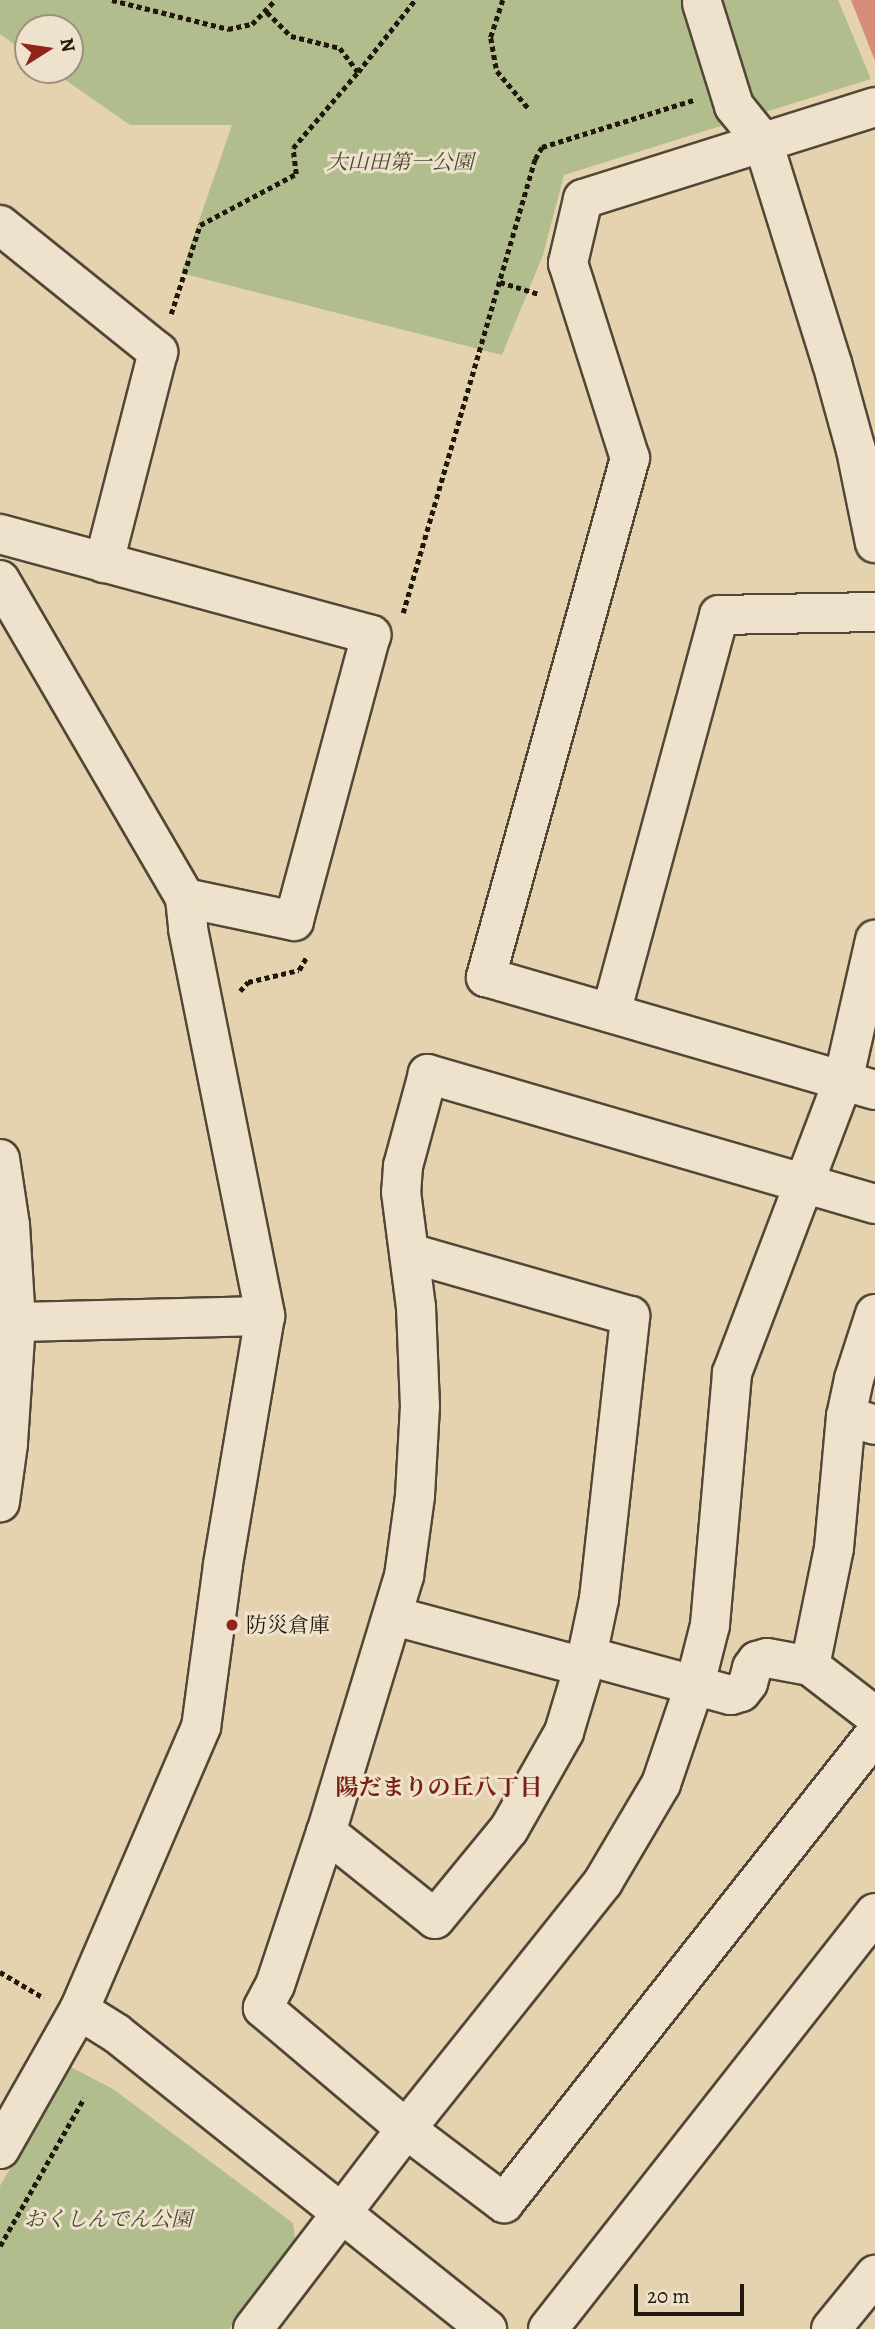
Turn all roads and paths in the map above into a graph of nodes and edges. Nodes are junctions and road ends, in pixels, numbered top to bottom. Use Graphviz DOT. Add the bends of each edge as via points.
graph roads {
  1 [pos="112,0"];
  2 [pos="275,0"];
  3 [pos="415,0"];
  4 [pos="503,0"];
  5 [pos="702,3"];
  6 [pos="267,12"];
  7 [pos="358,72"];
  8 [pos="696,100"];
  9 [pos="875,107"];
  10 [pos="529,109"];
  11 [pos="764,142"];
  12 [pos="0,225"];
  13 [pos="500,282"];
  14 [pos="547,297"];
  15 [pos="158,352"];
  16 [pos="0,534"];
  17 [pos="875,542"];
  18 [pos="104,563"];
  19 [pos="0,580"];
  20 [pos="875,612"];
  21 [pos="370,635"];
  22 [pos="185,898"];
  23 [pos="875,940"];
  24 [pos="611,1013"];
  25 [pos="859,1085"];
  26 [pos="0,1159"];
  27 [pos="803,1182"];
  28 [pos="875,1204"];
  29 [pos="410,1254"];
  30 [pos="875,1314"];
  31 [pos="265,1317"];
  32 [pos="16,1322"];
  33 [pos="860,1421"];
  34 [pos="0,1502"];
  35 [pos="394,1616"];
  36 [pos="586,1661"];
  37 [pos="810,1666"];
  38 [pos="695,1684"];
  39 [pos="875,1716"];
  40 [pos="875,1734"];
  41 [pos="326,1832"];
  42 [pos="875,1913"];
  43 [pos="0,1972"];
  44 [pos="77,2013"];
  45 [pos="84,2098"];
  46 [pos="406,2129"];
  47 [pos="0,2149"];
  48 [pos="342,2214"];
  49 [pos="0,2246"];
  50 [pos="875,2275"];
  51 [pos="265,2325"];
  52 [pos="487,2329"];
  53 [pos="548,2329"];
  54 [pos="831,2329"];
  1 -- 6 [label="path" via="228,29 252,24"];
  2 -- 6 [label="path"];
  3 -- 7 [label="path"];
  4 -- 10 [label="path" via="491,38 497,71"];
  5 -- 11 [label="street" via="734,106"];
  6 -- 7 [label="path" via="291,36 340,48"];
  7 -- 15 [label="path" via="293,148 296,174 200,225"];
  8 -- 13 [label="path" via="542,147"];
  9 -- 11 [label="street"];
  11 -- 17 [label="street" via="832,363"];
  11 -- 24 [label="street" via="583,199 568,263 630,457 486,977"];
  12 -- 15 [label="street"];
  13 -- 14 [label="path"];
  13 -- 21 [label="path" via="395,640"];
  15 -- 18 [label="street"];
  16 -- 18 [label="street"];
  18 -- 21 [label="street"];
  19 -- 22 [label="street"];
  20 -- 24 [label="street" via="719,615"];
  21 -- 22 [label="street" via="294,921"];
  22 -- 31 [label="street"];
  23 -- 25 [label="street"];
  24 -- 25 [label="street"];
  25 -- 27 [label="street"];
  26 -- 32 [label="street" via="10,1225"];
  27 -- 28 [label="street"];
  27 -- 29 [label="street" via="428,1074 402,1179"];
  27 -- 38 [label="street" via="732,1373 709,1625"];
  29 -- 35 [label="street" via="419,1357 418,1456 410,1539"];
  29 -- 36 [label="street" via="630,1317 614,1488"];
  30 -- 33 [label="street" via="853,1379"];
  31 -- 32 [label="street"];
  31 -- 44 [label="street" via="201,1727"];
  32 -- 34 [label="street"];
  33 -- 37 [label="street"];
  35 -- 36 [label="street"];
  35 -- 41 [label="street"];
  36 -- 38 [label="street"];
  36 -- 41 [label="street" via="564,1732 538,1781 509,1829 435,1919"];
  37 -- 38 [label="street" via="767,1658 757,1661 748,1683 731,1695"];
  37 -- 39 [label="street"];
  38 -- 46 [label="street" via="661,1784 630,1840 560,1939"];
  40 -- 46 [label="street" via="504,2203"];
  41 -- 46 [label="street" via="275,1985 263,2008"];
  42 -- 53 [label="street"];
  43 -- 44 [label="path"];
  44 -- 47 [label="street"];
  44 -- 48 [label="street" via="116,2033"];
  45 -- 49 [label="path"];
  46 -- 48 [label="street"];
  48 -- 51 [label="street"];
  48 -- 52 [label="street"];
  50 -- 54 [label="street"];
}
